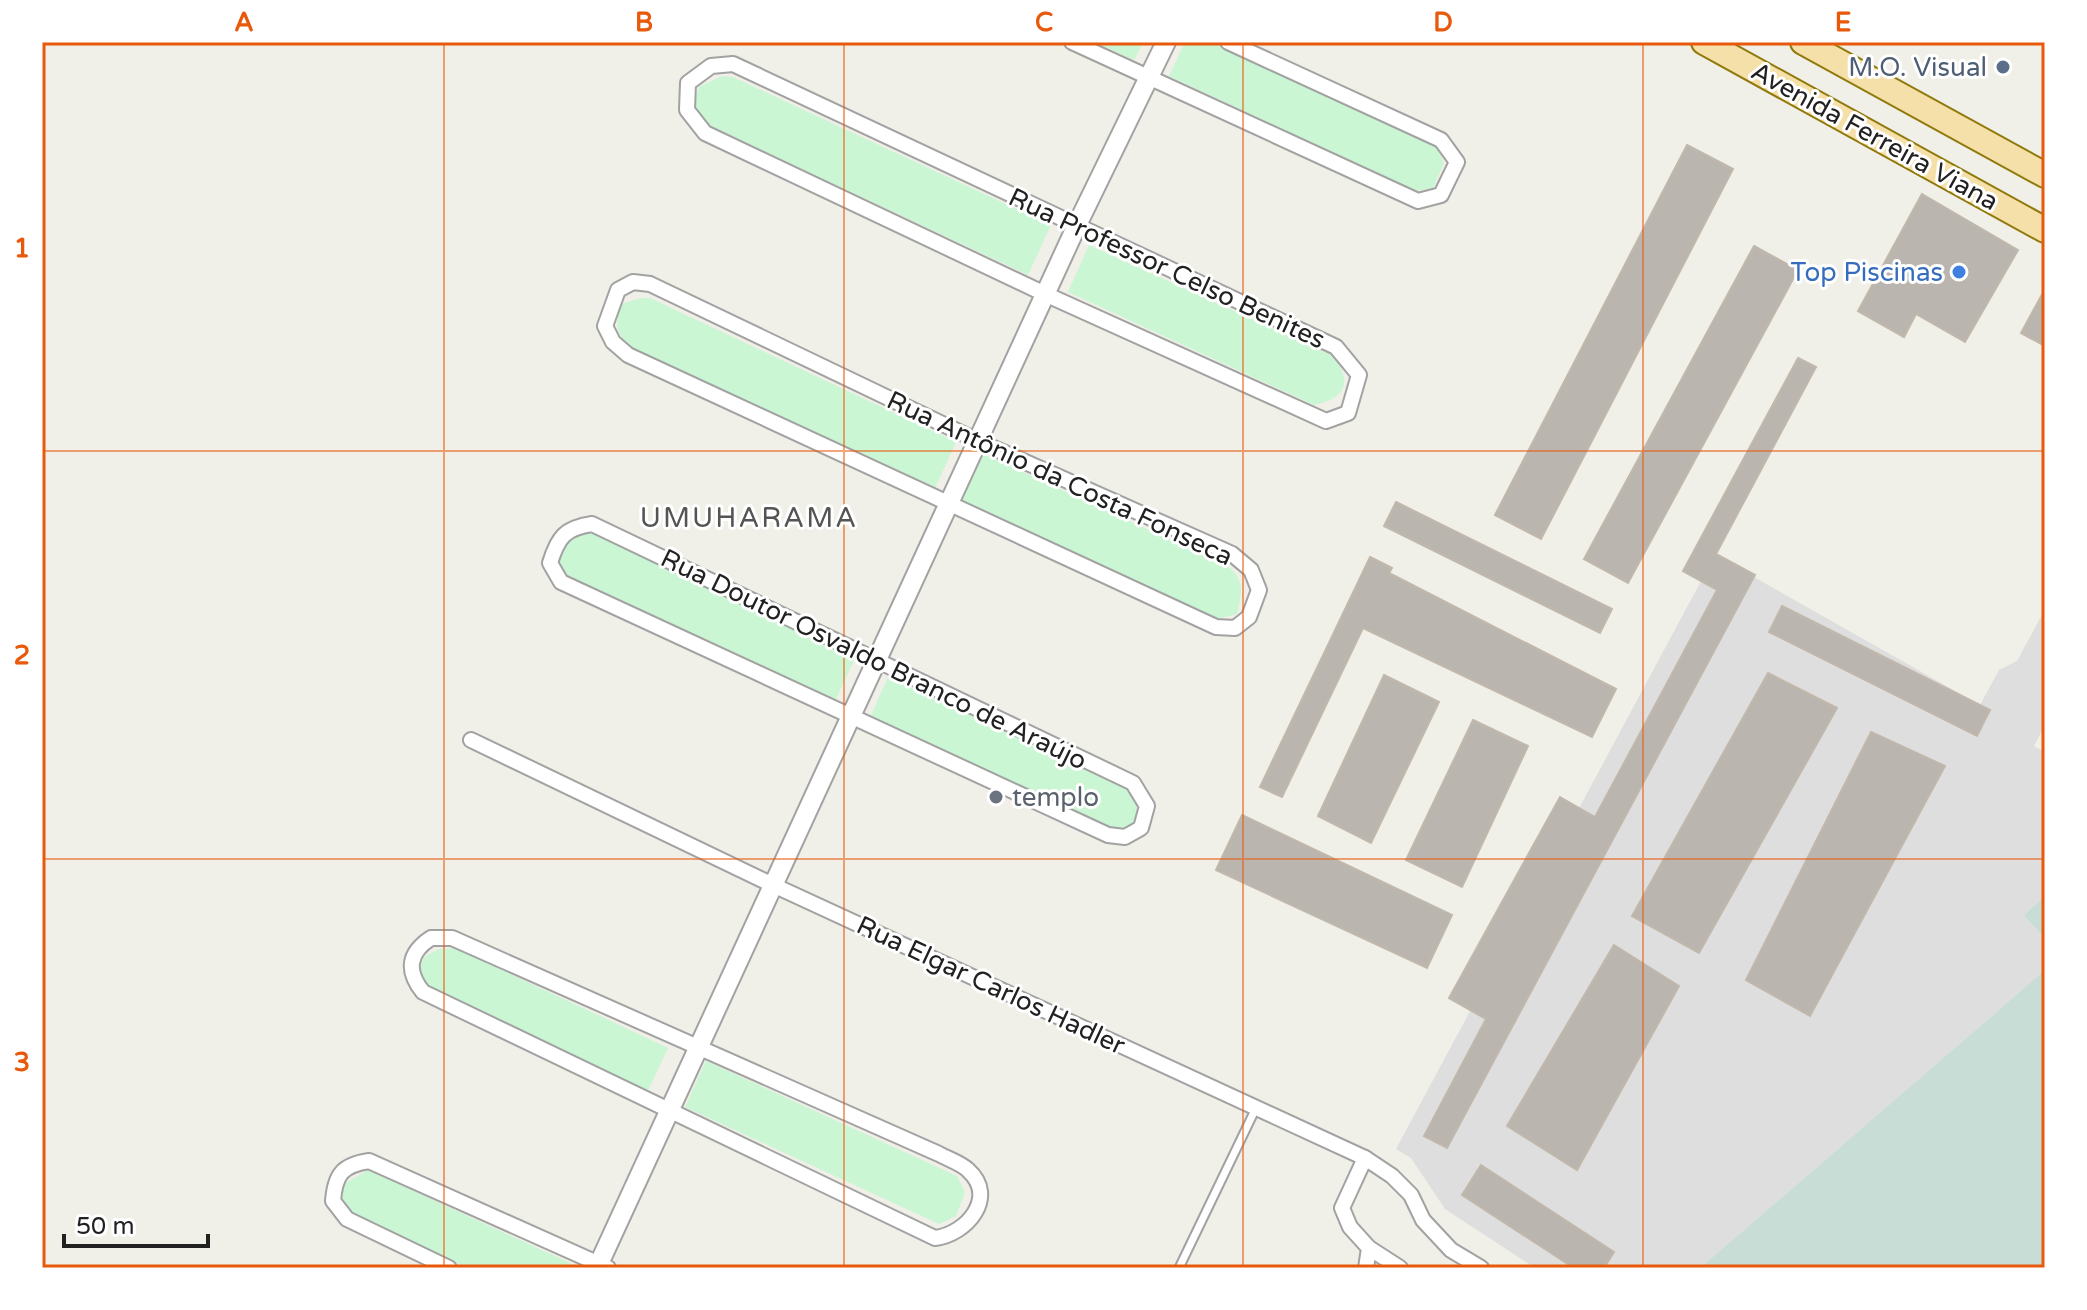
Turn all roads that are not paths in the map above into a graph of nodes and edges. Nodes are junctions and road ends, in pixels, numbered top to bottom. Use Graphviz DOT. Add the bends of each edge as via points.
graph roads {
  1 [pos="1072,42"];
  2 [pos="1166,42"];
  3 [pos="1228,42"];
  4 [pos="1704,42"];
  5 [pos="1803,42"];
  6 [pos="1147,77"];
  7 [pos="2045,175"];
  8 [pos="1077,225"];
  9 [pos="2045,230"];
  10 [pos="1045,294"];
  11 [pos="978,441"];
  12 [pos="949,502"];
  13 [pos="877,659"];
  14 [pos="850,718"];
  15 [pos="471,740"];
  16 [pos="773,885"];
  17 [pos="698,1048"];
  18 [pos="1256,1108"];
  19 [pos="669,1111"];
  20 [pos="1365,1158"];
  21 [pos="1369,1248"];
  22 [pos="601,1267"];
  23 [pos="449,1268"];
  24 [pos="1179,1268"];
  25 [pos="1366,1268"];
  26 [pos="1400,1268"];
  27 [pos="1481,1268"];
  1 -- 6 [label="street"];
  2 -- 6 [label="street"];
  3 -- 6 [label="street" via="1441,140 1457,162 1441,195 1418,201"];
  4 -- 9 [label="main road, Avenida Ferreira Viana"];
  5 -- 7 [label="main road, Avenida Ferreira Viana"];
  6 -- 8 [label="street"];
  8 -- 10 [label="street"];
  8 -- 10 [label="street, Rua Professor Celso Benites" via="1336,347 1359,375 1348,413 1326,421"];
  8 -- 10 [label="street, Rua Professor Celso Benites" via="733,64 711,66 688,83 687,110 705,133"];
  10 -- 11 [label="street"];
  11 -- 12 [label="street"];
  11 -- 12 [label="street, Rua Antônio da Costa Fonseca" via="1232,554 1251,570 1259,590 1249,617 1235,628 1216,627"];
  11 -- 12 [label="street, Rua Antônio da Costa Fonseca" via="650,284 633,282 618,290 605,326 628,355"];
  12 -- 13 [label="street"];
  13 -- 14 [label="street"];
  13 -- 14 [label="street, Rua Doutor Osvaldo Branco de Araújo" via="1133,783 1147,806 1141,828 1125,837 1108,835"];
  13 -- 14 [label="street, Rua Doutor Osvaldo Branco de Araújo" via="592,524 575,526 558,537 550,563 561,582"];
  14 -- 16 [label="street"];
  15 -- 16 [label="street, Rua Elgar Carlos Hadler"];
  16 -- 17 [label="street"];
  16 -- 18 [label="street, Rua Elgar Carlos Hadler"];
  17 -- 19 [label="street"];
  17 -- 19 [label="street" via="452,938 431,938 417,948 412,978 423,992"];
  17 -- 19 [label="street" via="968,1169 980,1187 980,1199 965,1228 935,1238"];
  18 -- 20 [label="street, Rua Elgar Carlos Hadler"];
  18 -- 24 [label="lane"];
  19 -- 22 [label="street"];
  20 -- 21 [label="street" via="1342,1208"];
  20 -- 27 [label="street, Rua Elgar Carlos Hadler" via="1411,1195 1423,1220 1451,1250"];
  21 -- 25 [label="street"];
  21 -- 26 [label="street"];
  22 -- 23 [label="street" via="369,1161 351,1164 335,1180 333,1201 347,1219"];
}
